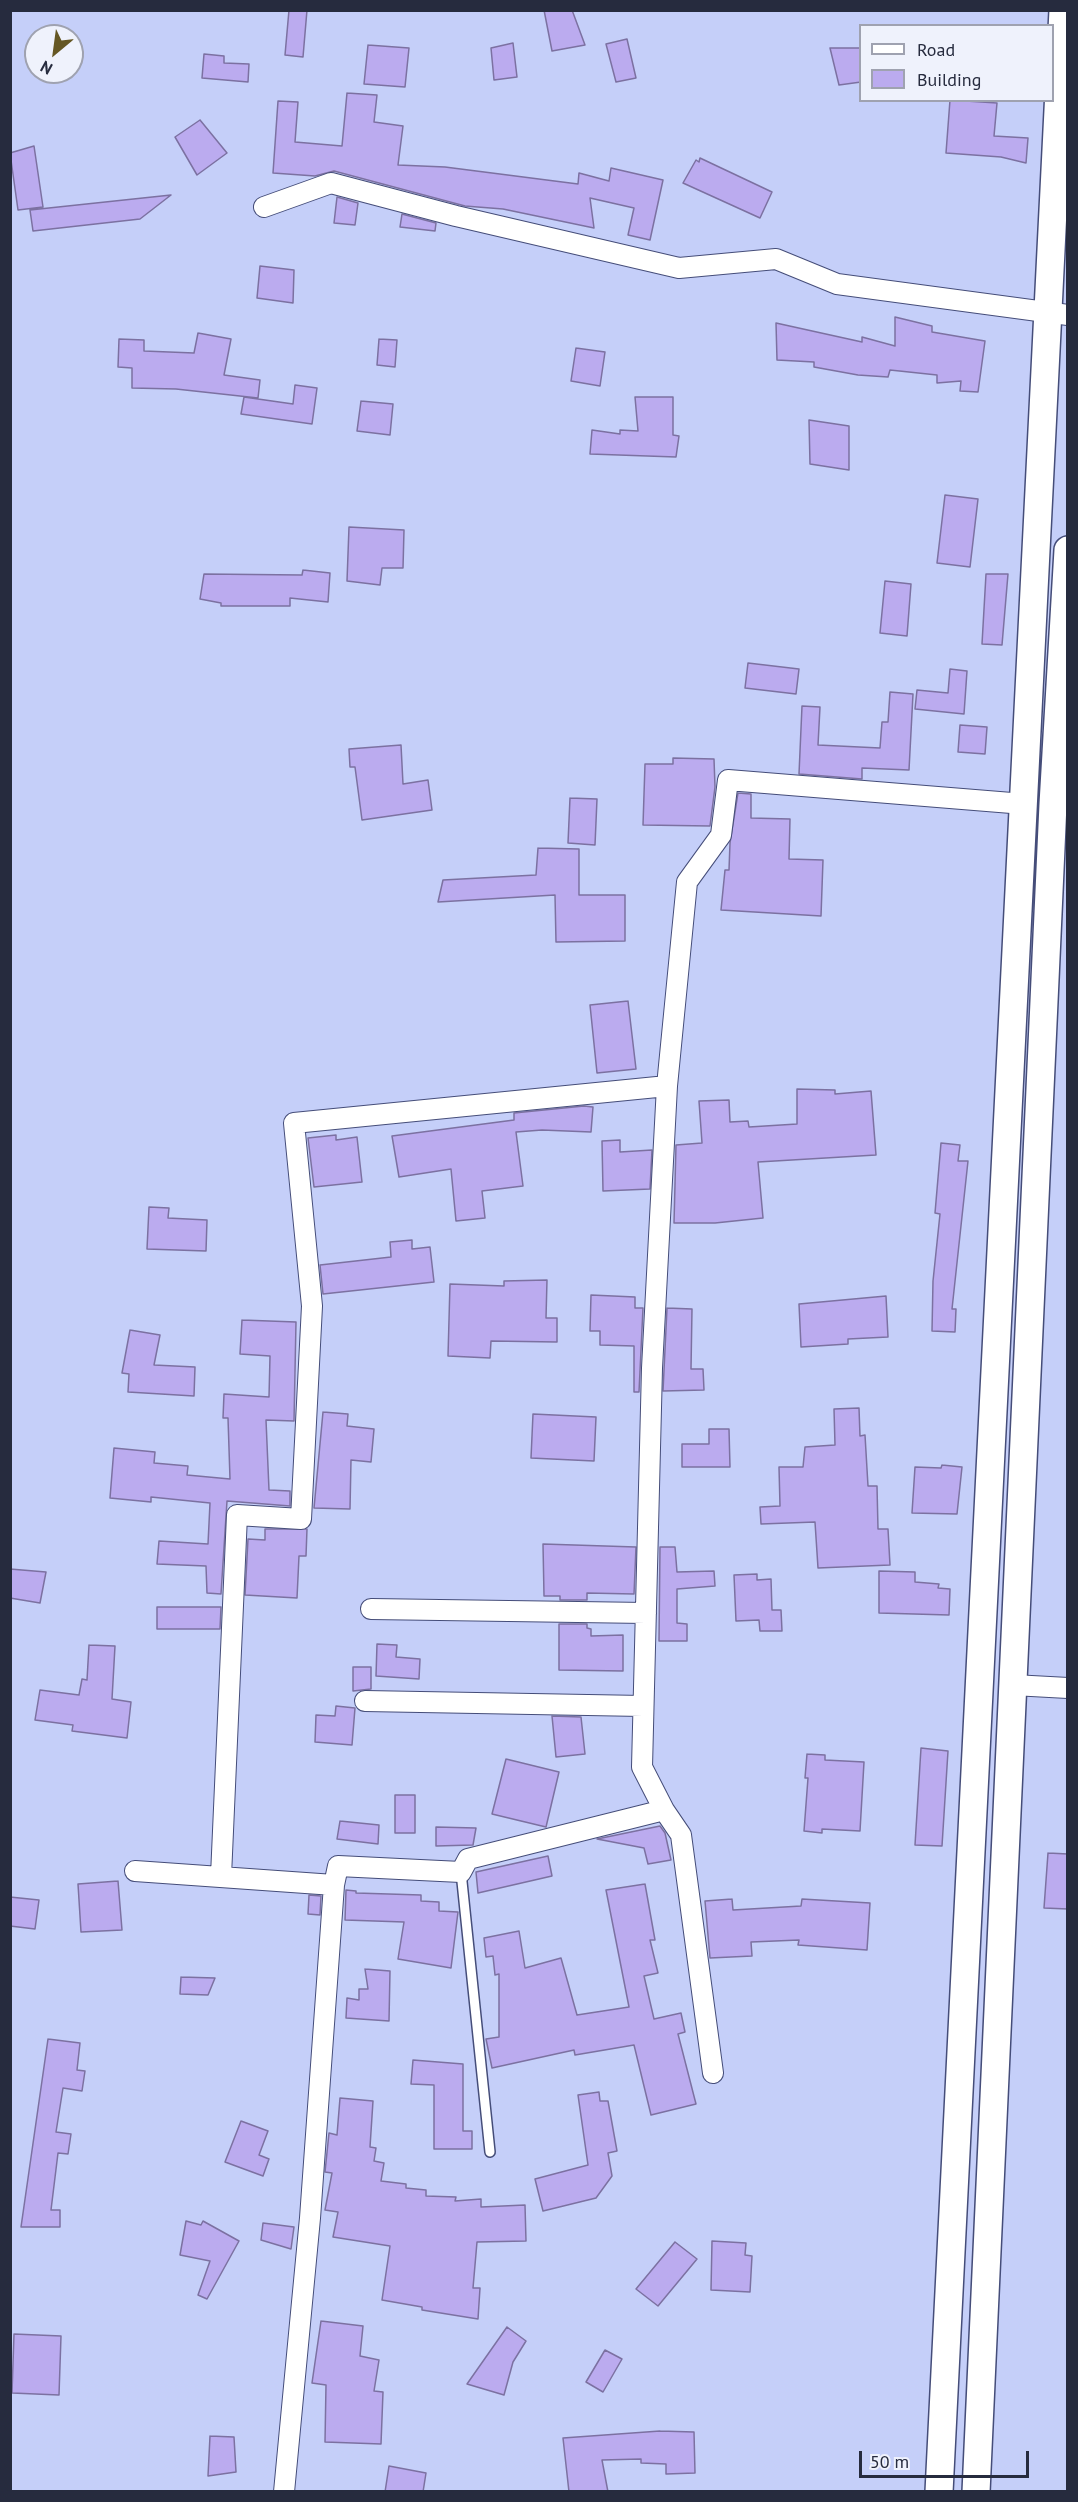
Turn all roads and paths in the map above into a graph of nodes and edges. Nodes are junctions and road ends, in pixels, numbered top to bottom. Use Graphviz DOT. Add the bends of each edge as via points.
graph roads {
  1 [pos="1063,10"];
  2 [pos="264,207"];
  3 [pos="1058,313"];
  4 [pos="1068,550"];
  5 [pos="1024,804"];
  6 [pos="667,1086"];
  7 [pos="371,1609"];
  8 [pos="646,1613"];
  9 [pos="1013,1685"];
  10 [pos="1068,1688"];
  11 [pos="364,1701"];
  12 [pos="643,1706"];
  13 [pos="664,1810"];
  14 [pos="135,1871"];
  15 [pos="461,1872"];
  16 [pos="221,1876"];
  17 [pos="334,1885"];
  18 [pos="713,2073"];
  19 [pos="490,2152"];
  20 [pos="284,2492"];
  21 [pos="939,2492"];
  22 [pos="976,2492"];
  1 -- 3 [label="main road"];
  2 -- 3 [label="street" via="331,183 679,268 776,259 837,284"];
  3 -- 5 [label="main road"];
  4 -- 9 [label="main road" via="1052,816"];
  5 -- 6 [label="street" via="728,780 721,836 687,882"];
  5 -- 21 [label="main road"];
  6 -- 8 [label="street" via="652,1368"];
  6 -- 16 [label="street" via="294,1123 312,1306 301,1519 237,1515"];
  7 -- 8 [label="street"];
  8 -- 12 [label="street"];
  9 -- 10 [label="street"];
  9 -- 22 [label="main road"];
  11 -- 12 [label="street"];
  12 -- 13 [label="street" via="642,1767"];
  13 -- 15 [label="street" via="468,1858"];
  13 -- 18 [label="street" via="681,1835"];
  14 -- 16 [label="street"];
  15 -- 17 [label="street" via="338,1866"];
  15 -- 19 [label="lane"];
  16 -- 17 [label="street"];
  17 -- 20 [label="street" via="310,2218"];
}
